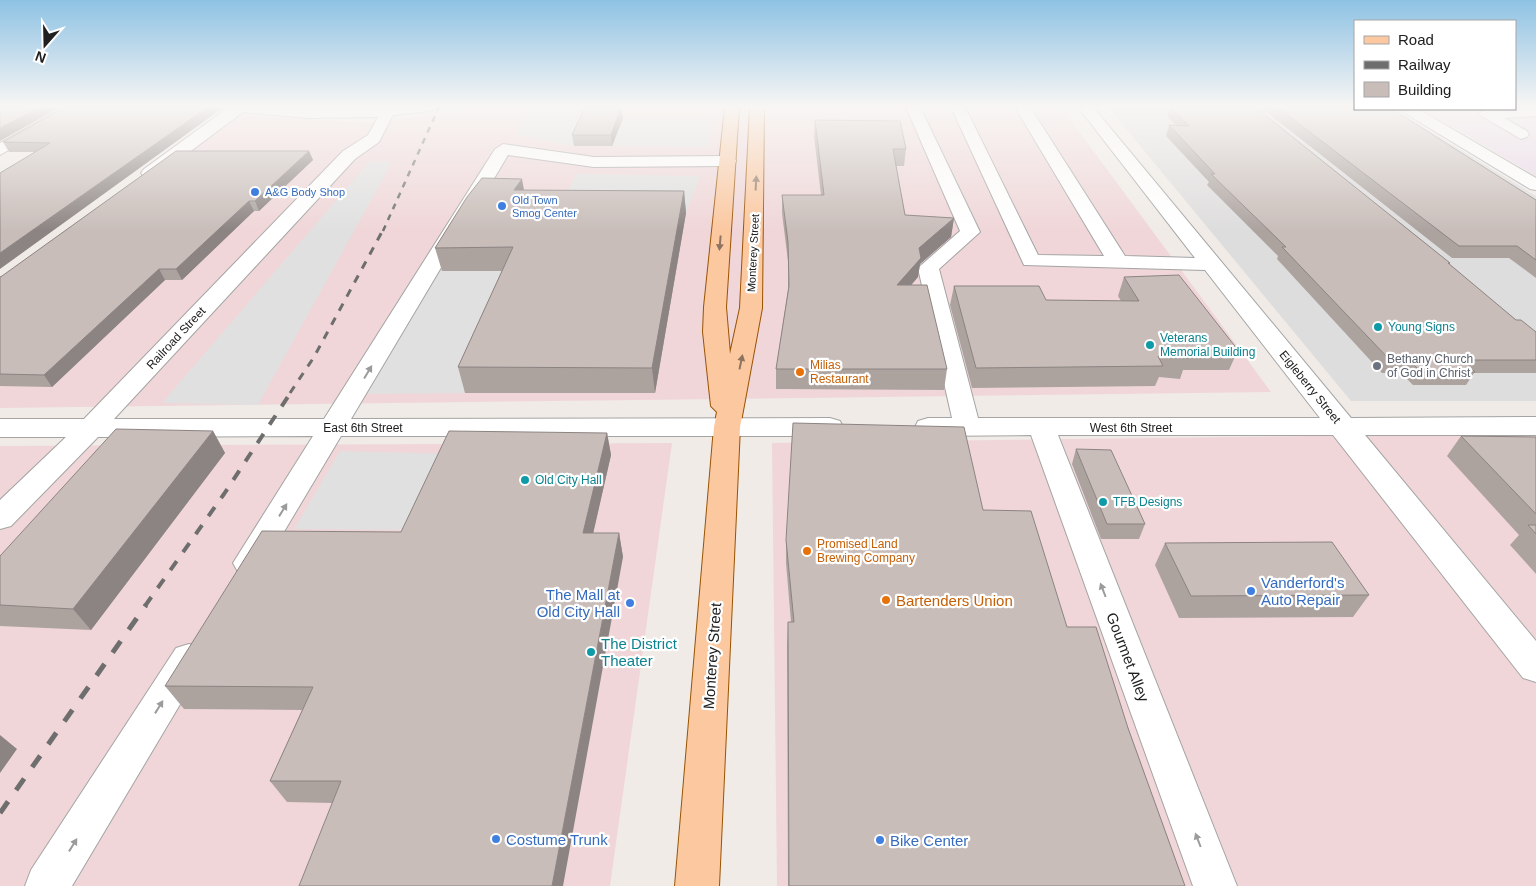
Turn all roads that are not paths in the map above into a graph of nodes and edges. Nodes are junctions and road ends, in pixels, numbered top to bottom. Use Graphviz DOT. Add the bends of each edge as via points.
graph roads {
  1 [pos="183,148"];
  2 [pos="345,148"];
  3 [pos="729,148"];
  4 [pos="758,148"];
  5 [pos="932,148"];
  6 [pos="978,148"];
  7 [pos="1048,148"];
  8 [pos="1118,148"];
  9 [pos="1474,148"];
  10 [pos="1494,160"];
  11 [pos="1528,160"];
  12 [pos="728,161"];
  13 [pos="136,183"];
  14 [pos="1536,185"];
  15 [pos="1119,263"];
  16 [pos="1212,264"];
  17 [pos="1536,426"];
  18 [pos="727,427"];
  19 [pos="857,427"];
  20 [pos="907,427"];
  21 [pos="966,427"];
  22 [pos="1041,427"];
  23 [pos="1342,427"];
  24 [pos="0,428"];
  25 [pos="90,428"];
  26 [pos="334,428"];
  27 [pos="0,518"];
  28 [pos="235,586"];
  29 [pos="204,636"];
  30 [pos="1536,667"];
  31 [pos="47,886"];
  32 [pos="697,886"];
  33 [pos="1215,886"];
  1 -- 13 [label="street"];
  2 -- 25 [label="street, Railroad Street"];
  3 -- 12 [label="main road, Monterey Street"];
  18 -- 4 [label="main road, Monterey Street, one-way" via="751,308"];
  5 -- 21 [label="street" via="970,232 928,268"];
  6 -- 15 [label="street" via="1031,261"];
  7 -- 15 [label="street"];
  8 -- 16 [label="street, Eigleberry Street"];
  9 -- 10 [label="street"];
  10 -- 11 [label="street"];
  10 -- 14 [label="street"];
  12 -- 18 [label="main road, Monterey Street, one-way" via="715,307"];
  26 -- 12 [label="street, one-way" via="503,149 594,162"];
  15 -- 16 [label="street"];
  16 -- 23 [label="street, Eigleberry Street"];
  17 -- 23 [label="street, West 6th Street"];
  18 -- 19 [label="street"];
  18 -- 26 [label="street, East 6th Street"];
  18 -- 32 [label="main road, Monterey Street"];
  20 -- 21 [label="street, West 6th Street"];
  21 -- 22 [label="street, West 6th Street"];
  22 -- 23 [label="street, West 6th Street"];
  33 -- 22 [label="street, Gourmet Alley, one-way"];
  23 -- 30 [label="street, Eigleberry Street"];
  24 -- 25 [label="street, East 6th Street"];
  25 -- 26 [label="street, East 6th Street"];
  25 -- 27 [label="street, Railroad Street"];
  28 -- 26 [label="street, one-way"];
  31 -- 29 [label="street, one-way"];
}
